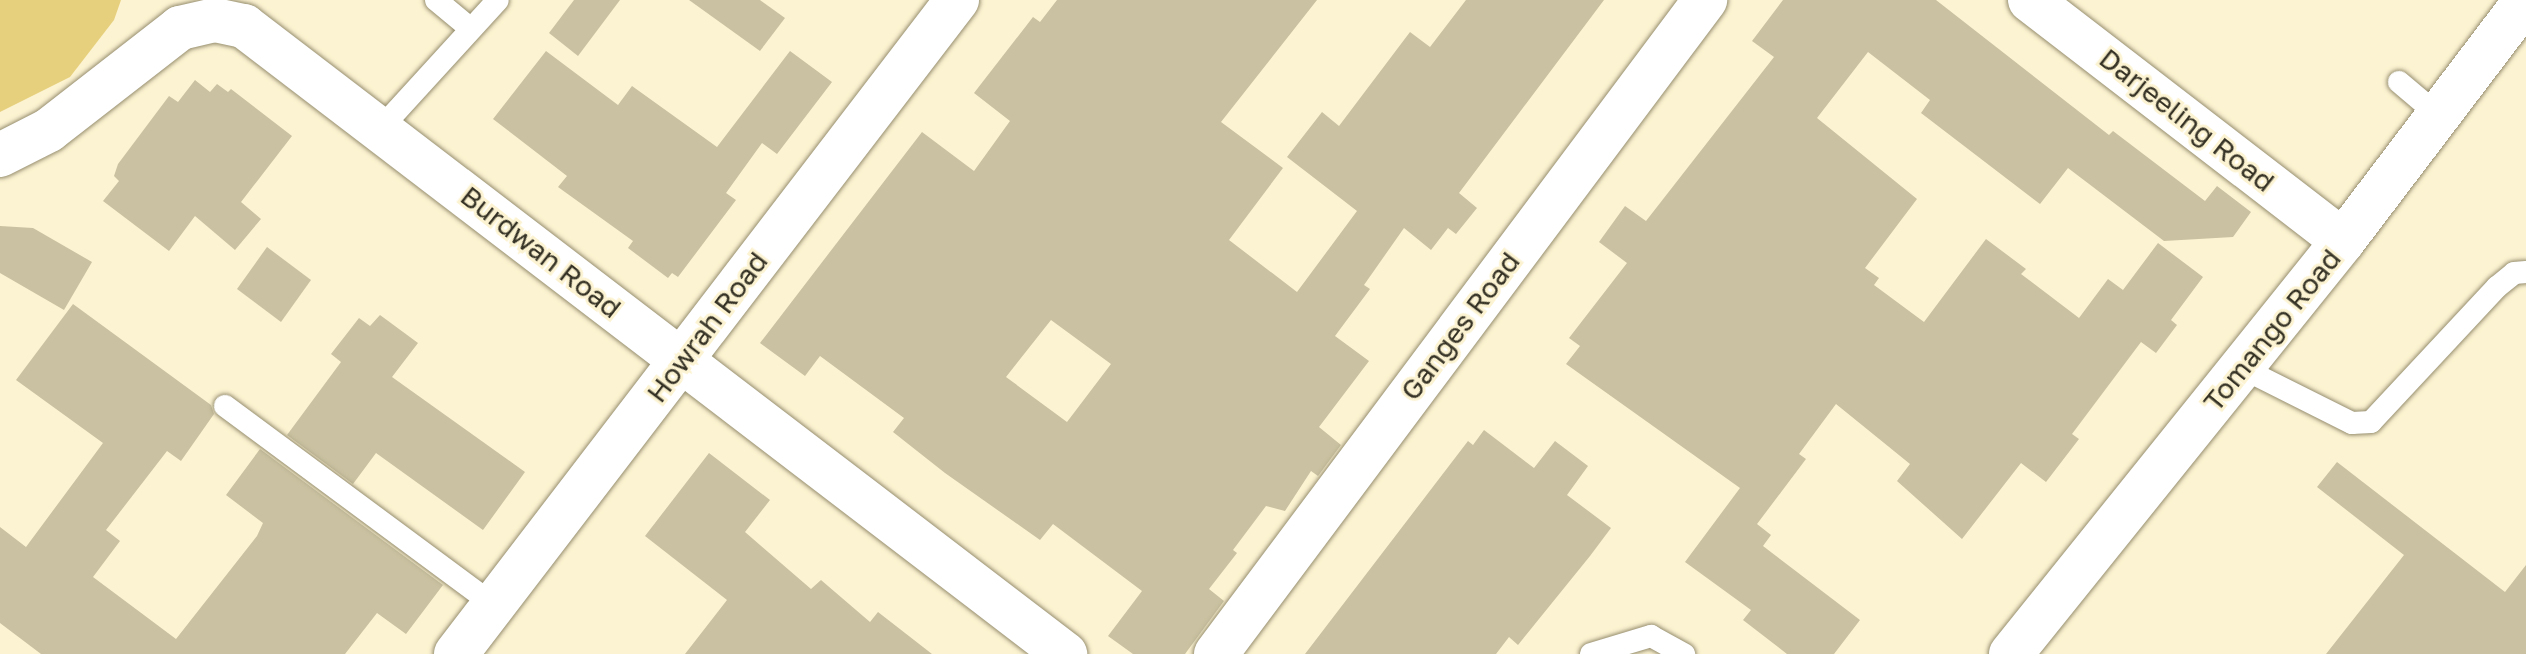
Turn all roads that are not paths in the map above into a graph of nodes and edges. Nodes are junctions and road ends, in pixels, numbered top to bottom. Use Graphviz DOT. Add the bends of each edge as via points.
graph roads {
  1 [pos="436,0"];
  2 [pos="498,0"];
  3 [pos="957,0"];
  4 [pos="1705,0"];
  5 [pos="2030,0"];
  6 [pos="2526,0"];
  7 [pos="191,14"];
  8 [pos="471,29"];
  9 [pos="2399,82"];
  10 [pos="2438,115"];
  11 [pos="381,128"];
  12 [pos="0,155"];
  13 [pos="2343,241"];
  14 [pos="2526,272"];
  15 [pos="681,361"];
  16 [pos="2242,368"];
  17 [pos="225,406"];
  18 [pos="494,605"];
  19 [pos="456,654"];
  20 [pos="1065,654"];
  21 [pos="1216,654"];
  22 [pos="1591,654"];
  23 [pos="1684,654"];
  24 [pos="2011,654"];
  1 -- 8 [label="lane"];
  2 -- 8 [label="lane"];
  3 -- 15 [label="street, Howrah Road"];
  4 -- 21 [label="street, Ganges Road"];
  5 -- 13 [label="street, Darjeeling Road"];
  6 -- 10 [label="street, Tomango Road"];
  7 -- 11 [label="street, Burdwan Road" via="244,26"];
  7 -- 12 [label="street, Burdwan Road" via="49,130"];
  8 -- 11 [label="lane"];
  9 -- 10 [label="lane"];
  10 -- 13 [label="street, Tomango Road"];
  11 -- 15 [label="street, Burdwan Road"];
  13 -- 16 [label="street, Tomango Road"];
  14 -- 16 [label="lane" via="2514,273 2497,287 2371,422 2352,423"];
  15 -- 18 [label="street, Howrah Road"];
  15 -- 20 [label="street, Burdwan Road"];
  16 -- 24 [label="street, Tomango Road"];
  17 -- 18 [label="lane"];
  18 -- 19 [label="street, Howrah Road"];
  22 -- 23 [label="lane" via="1651,636"];
}
